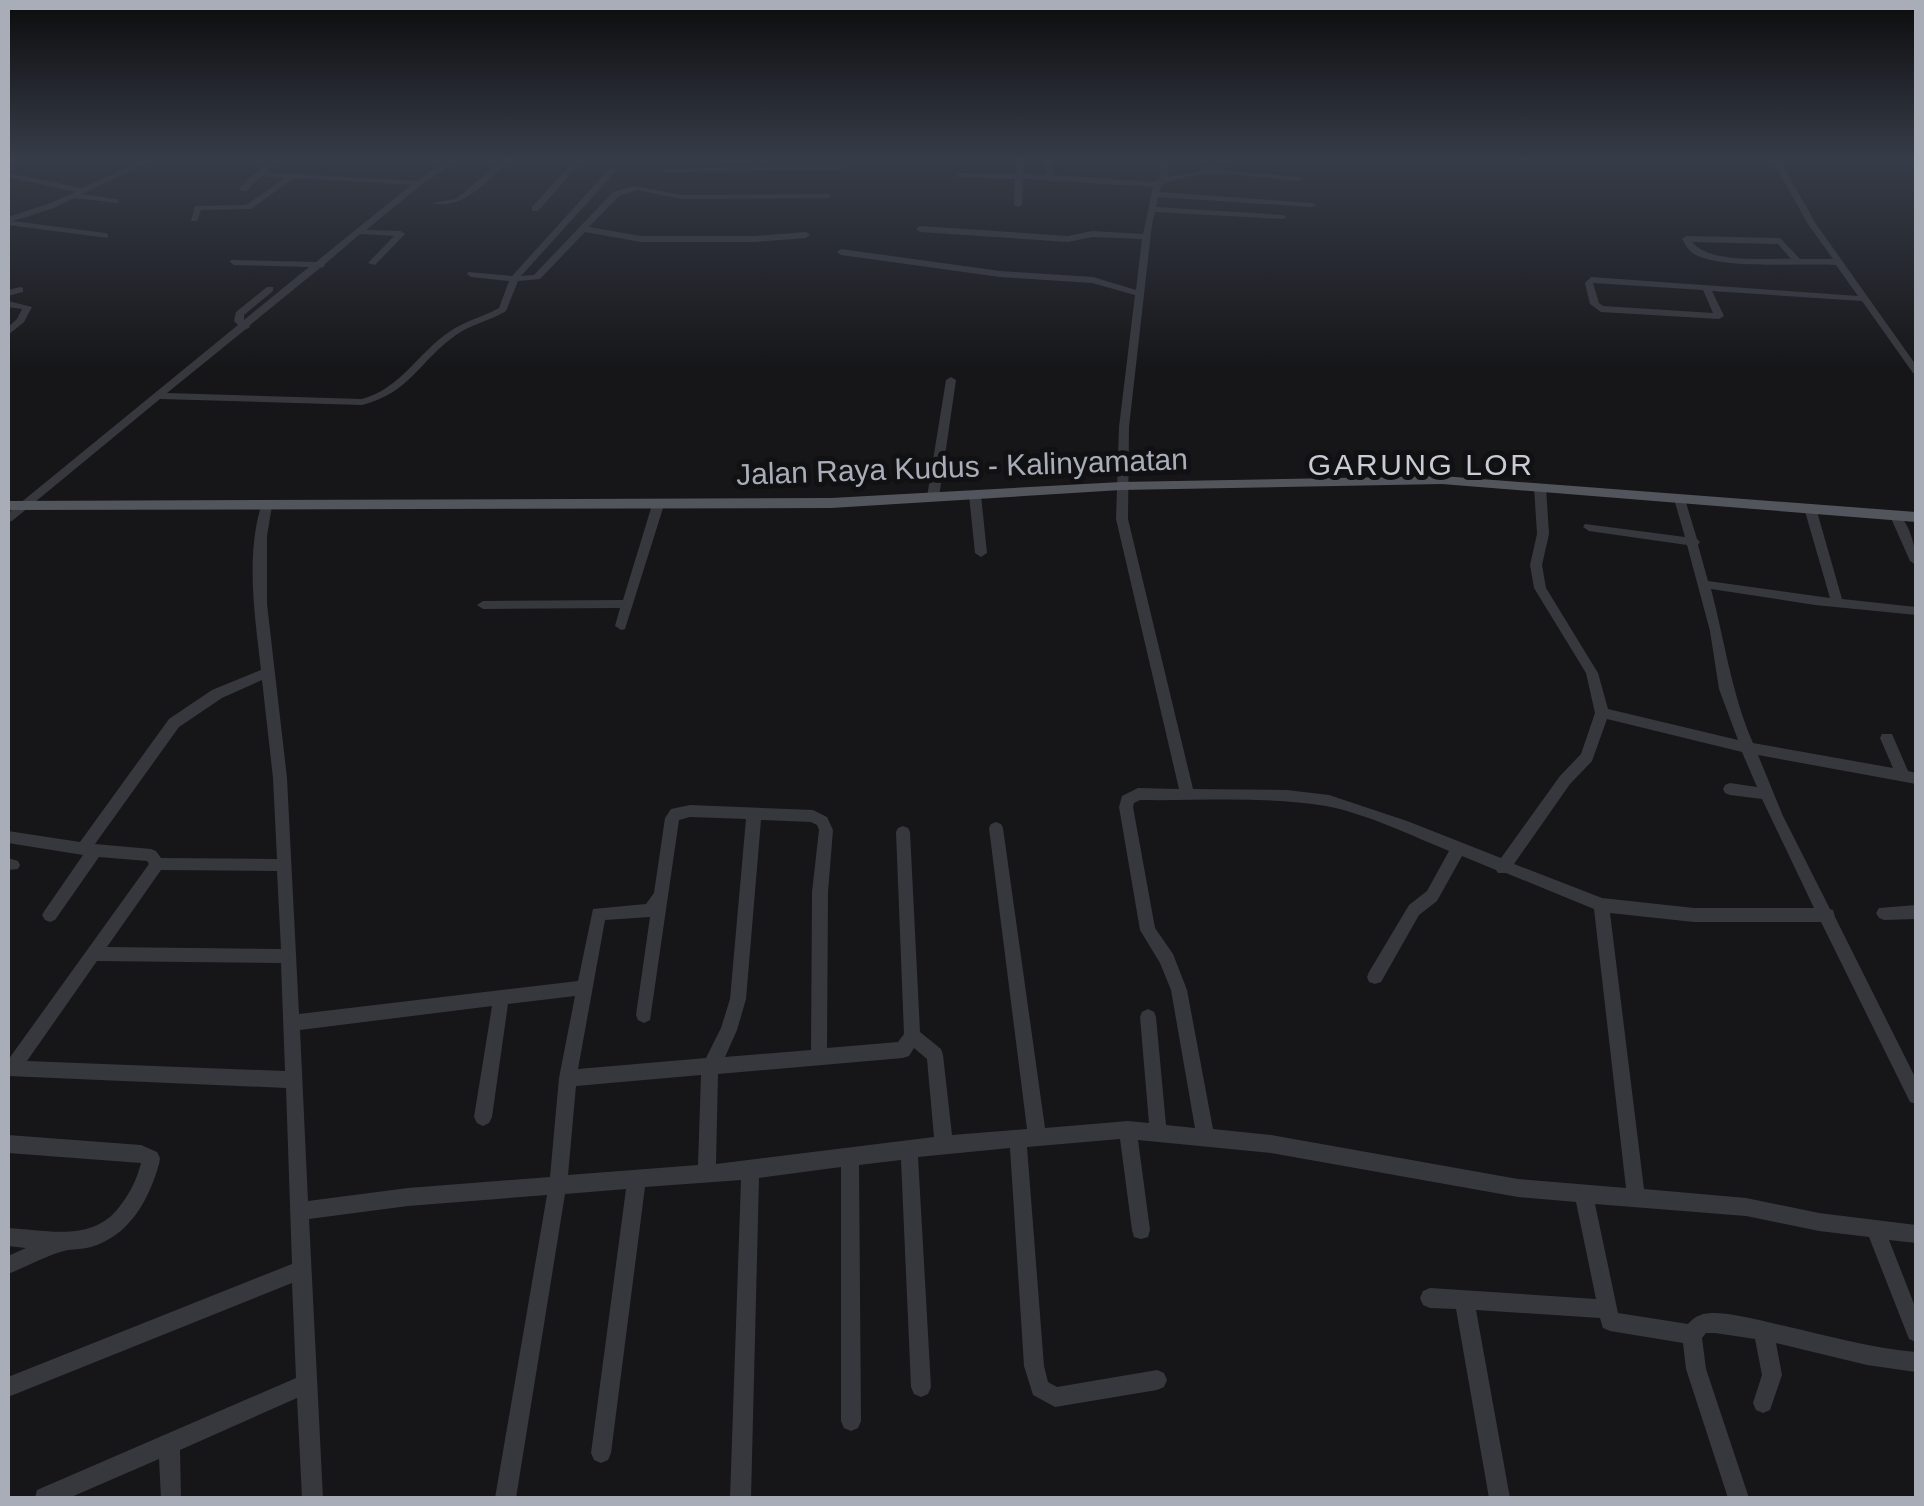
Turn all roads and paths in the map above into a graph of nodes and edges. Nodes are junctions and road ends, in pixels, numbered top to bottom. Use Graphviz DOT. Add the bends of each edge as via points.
graph roads {
  1 [pos="65,230"];
  2 [pos="558,230"];
  3 [pos="583,230"];
  4 [pos="591,230"];
  5 [pos="939,230"];
  6 [pos="1147,230"];
  7 [pos="1819,230"];
  8 [pos="362,232"];
  9 [pos="806,235"];
  10 [pos="105,236"];
  11 [pos="1146,237"];
  12 [pos="1720,238"];
  13 [pos="841,252"];
  14 [pos="1734,257"];
  15 [pos="1798,260"];
  16 [pos="234,262"];
  17 [pos="372,262"];
  18 [pos="1838,262"];
  19 [pos="320,265"];
  20 [pos="470,274"];
  21 [pos="514,278"];
  22 [pos="270,289"];
  23 [pos="1707,289"];
  24 [pos="20,290"];
  25 [pos="8,293"];
  26 [pos="1140,294"];
  27 [pos="1867,299"];
  28 [pos="8,304"];
  29 [pos="246,326"];
  30 [pos="9,328"];
  31 [pos="1916,371"];
  32 [pos="951,380"];
  33 [pos="160,396"];
  34 [pos="1121,486"];
  35 [pos="1540,487"];
  36 [pos="975,495"];
  37 [pos="933,498"];
  38 [pos="1680,499"];
  39 [pos="658,505"];
  40 [pos="15,506"];
  41 [pos="266,506"];
  42 [pos="1810,508"];
  43 [pos="1896,516"];
  44 [pos="1916,517"];
  45 [pos="8,518"];
  46 [pos="1589,527"];
  47 [pos="1694,542"];
  48 [pos="981,554"];
  49 [pos="1916,562"];
  50 [pos="1703,584"];
  51 [pos="1837,603"];
  52 [pos="627,604"];
  53 [pos="483,605"];
  54 [pos="1916,611"];
  55 [pos="620,626"];
  56 [pos="270,672"];
  57 [pos="1602,712"];
  58 [pos="1887,738"];
  59 [pos="1748,748"];
  60 [pos="1910,777"];
  61 [pos="1730,789"];
  62 [pos="1188,794"];
  63 [pos="1765,794"];
  64 [pos="754,815"];
  65 [pos="996,828"];
  66 [pos="903,832"];
  67 [pos="8,837"];
  68 [pos="1458,849"];
  69 [pos="89,850"];
  70 [pos="157,864"];
  71 [pos="283,865"];
  72 [pos="1503,868"];
  73 [pos="659,898"];
  74 [pos="1600,905"];
  75 [pos="1884,912"];
  76 [pos="1916,912"];
  77 [pos="50,915"];
  78 [pos="1828,915"];
  79 [pos="94,954"];
  80 [pos="286,956"];
  81 [pos="1375,977"];
  82 [pos="586,987"];
  83 [pos="501,998"];
  84 [pos="644,1016"];
  85 [pos="1148,1018"];
  86 [pos="290,1023"];
  87 [pos="912,1036"];
  88 [pos="819,1058"];
  89 [pos="10,1068"];
  90 [pos="710,1069"];
  91 [pos="568,1078"];
  92 [pos="293,1080"];
  93 [pos="1916,1096"];
  94 [pos="484,1116"];
  95 [pos="1128,1130"];
  96 [pos="1158,1131"];
  97 [pos="1204,1135"];
  98 [pos="1027,1138"];
  99 [pos="8,1144"];
  100 [pos="944,1144"];
  101 [pos="909,1150"];
  102 [pos="850,1158"];
  103 [pos="750,1170"];
  104 [pos="708,1171"];
  105 [pos="637,1178"];
  106 [pos="558,1183"];
  107 [pos="1584,1196"];
  108 [pos="1636,1199"];
  109 [pos="298,1211"];
  110 [pos="1875,1229"];
  111 [pos="1142,1230"];
  112 [pos="1916,1234"];
  113 [pos="8,1237"];
  114 [pos="63,1242"];
  115 [pos="8,1265"];
  116 [pos="300,1270"];
  117 [pos="1430,1298"];
  118 [pos="1464,1300"];
  119 [pos="1608,1308"];
  120 [pos="1764,1332"];
  121 [pos="1916,1332"];
  122 [pos="1692,1335"];
  123 [pos="1916,1362"];
  124 [pos="1157,1380"];
  125 [pos="304,1385"];
  126 [pos="8,1387"];
  127 [pos="921,1387"];
  128 [pos="1763,1403"];
  129 [pos="850,1421"];
  130 [pos="169,1446"];
  131 [pos="601,1453"];
  132 [pos="45,1498"];
  133 [pos="170,1498"];
  134 [pos="313,1498"];
  135 [pos="506,1498"];
  136 [pos="741,1498"];
  137 [pos="1499,1498"];
  138 [pos="1738,1498"];
  1 -- 10 [label="street"];
  2 -- 21 [label="street"];
  3 -- 21 [label="street" via="537,277"];
  4 -- 9 [label="street" via="641,239"];
  5 -- 11 [label="street"];
  6 -- 11 [label="street"];
  7 -- 18 [label="street"];
  8 -- 17 [label="street" via="401,234"];
  8 -- 19 [label="street"];
  11 -- 26 [label="street"];
  12 -- 14 [label="street"];
  12 -- 14 [label="street" via="1686,240 1700,255"];
  12 -- 15 [label="street" via="1780,240"];
  13 -- 26 [label="street" via="1093,280"];
  14 -- 15 [label="street"];
  15 -- 18 [label="street"];
  16 -- 19 [label="street"];
  18 -- 27 [label="street"];
  19 -- 29 [label="street"];
  20 -- 21 [label="street"];
  21 -- 33 [label="street" via="503,309 453,333 377,400"];
  22 -- 29 [label="street" via="239,314"];
  23 -- 23 [label="street" via="1591,280 1589,283 1602,309 1719,316"];
  23 -- 27 [label="street"];
  24 -- 25 [label="street"];
  26 -- 34 [label="street"];
  27 -- 31 [label="street"];
  28 -- 30 [label="street" via="27,308"];
  29 -- 33 [label="street"];
  32 -- 37 [label="street"];
  33 -- 40 [label="street"];
  34 -- 35 [label="main road, Jalan Raya Kudus - Kalinyamatan" via="1442,480"];
  34 -- 36 [label="main road, Jalan Raya Kudus - Kalinyamatan"];
  34 -- 62 [label="street" via="1122,519"];
  35 -- 38 [label="main road, Jalan Raya Kudus - Kalinyamatan"];
  35 -- 57 [label="street" via="1540,588 1592,673"];
  36 -- 37 [label="main road, Jalan Raya Kudus - Kalinyamatan"];
  36 -- 48 [label="street"];
  37 -- 39 [label="main road, Jalan Raya Kudus - Kalinyamatan"];
  38 -- 42 [label="main road, Jalan Raya Kudus - Kalinyamatan"];
  38 -- 47 [label="street"];
  39 -- 41 [label="main road, Jalan Raya Kudus - Kalinyamatan"];
  39 -- 52 [label="street"];
  40 -- 41 [label="main road, Jalan Raya Kudus - Kalinyamatan"];
  40 -- 45 [label="street"];
  41 -- 56 [label="street" via="258,552"];
  42 -- 43 [label="main road, Jalan Raya Kudus - Kalinyamatan"];
  42 -- 51 [label="street"];
  43 -- 44 [label="main road, Jalan Raya Kudus - Kalinyamatan"];
  43 -- 49 [label="street"];
  46 -- 47 [label="street"];
  47 -- 50 [label="street"];
  50 -- 51 [label="street"];
  50 -- 59 [label="street" via="1726,689"];
  51 -- 54 [label="street"];
  52 -- 53 [label="street"];
  52 -- 55 [label="street"];
  56 -- 69 [label="street" via="174,723"];
  56 -- 71 [label="street"];
  57 -- 59 [label="street"];
  57 -- 72 [label="street" via="1587,757"];
  58 -- 60 [label="street"];
  59 -- 60 [label="street"];
  59 -- 63 [label="street"];
  61 -- 63 [label="street"];
  62 -- 68 [label="street" via="1310,798"];
  62 -- 97 [label="street" via="1138,794 1126,807 1144,918 1179,990"];
  63 -- 78 [label="street"];
  64 -- 73 [label="street" via="676,813"];
  64 -- 88 [label="street" via="813,816 826,830"];
  64 -- 90 [label="street" via="738,999"];
  65 -- 98 [label="street"];
  66 -- 87 [label="street"];
  67 -- 69 [label="street"];
  68 -- 72 [label="street"];
  68 -- 81 [label="street"];
  69 -- 70 [label="street" via="151,856"];
  69 -- 77 [label="street"];
  70 -- 71 [label="street"];
  70 -- 79 [label="street"];
  71 -- 80 [label="street"];
  72 -- 74 [label="street"];
  73 -- 82 [label="street" via="650,910 598,914"];
  73 -- 84 [label="street"];
  74 -- 78 [label="street" via="1694,915"];
  74 -- 108 [label="street"];
  75 -- 76 [label="street"];
  78 -- 93 [label="street"];
  79 -- 80 [label="street"];
  79 -- 89 [label="street"];
  80 -- 86 [label="street"];
  82 -- 83 [label="street"];
  82 -- 91 [label="street"];
  83 -- 86 [label="street"];
  83 -- 94 [label="street"];
  85 -- 96 [label="street"];
  86 -- 92 [label="street"];
  87 -- 88 [label="street" via="892,1053"];
  87 -- 100 [label="street" via="935,1055"];
  88 -- 90 [label="street"];
  89 -- 92 [label="street"];
  90 -- 91 [label="street"];
  90 -- 104 [label="street"];
  91 -- 106 [label="street"];
  92 -- 109 [label="street"];
  95 -- 96 [label="street"];
  95 -- 98 [label="street"];
  95 -- 111 [label="street"];
  96 -- 97 [label="street"];
  97 -- 107 [label="street"];
  98 -- 100 [label="street"];
  98 -- 124 [label="street" via="1040,1388 1055,1397"];
  99 -- 114 [label="street" via="151,1158 139,1192 113,1230"];
  100 -- 101 [label="street"];
  101 -- 102 [label="street"];
  101 -- 127 [label="street"];
  102 -- 103 [label="street"];
  102 -- 129 [label="street"];
  103 -- 104 [label="street"];
  103 -- 136 [label="street"];
  104 -- 105 [label="street"];
  105 -- 106 [label="street"];
  105 -- 131 [label="street"];
  106 -- 109 [label="street"];
  106 -- 135 [label="street"];
  107 -- 108 [label="street"];
  107 -- 119 [label="street"];
  108 -- 110 [label="street" via="1746,1207"];
  109 -- 116 [label="street"];
  110 -- 112 [label="street"];
  110 -- 121 [label="street"];
  113 -- 114 [label="street"];
  114 -- 115 [label="street"];
  116 -- 125 [label="street"];
  116 -- 126 [label="street"];
  117 -- 118 [label="street"];
  118 -- 119 [label="street"];
  118 -- 137 [label="street"];
  119 -- 122 [label="street" via="1610,1321"];
  120 -- 122 [label="street" via="1712,1320"];
  120 -- 123 [label="street"];
  120 -- 128 [label="street" via="1772,1375"];
  122 -- 138 [label="street" via="1696,1369"];
  125 -- 130 [label="street"];
  125 -- 134 [label="street"];
  130 -- 132 [label="street"];
  130 -- 133 [label="street"];
}
